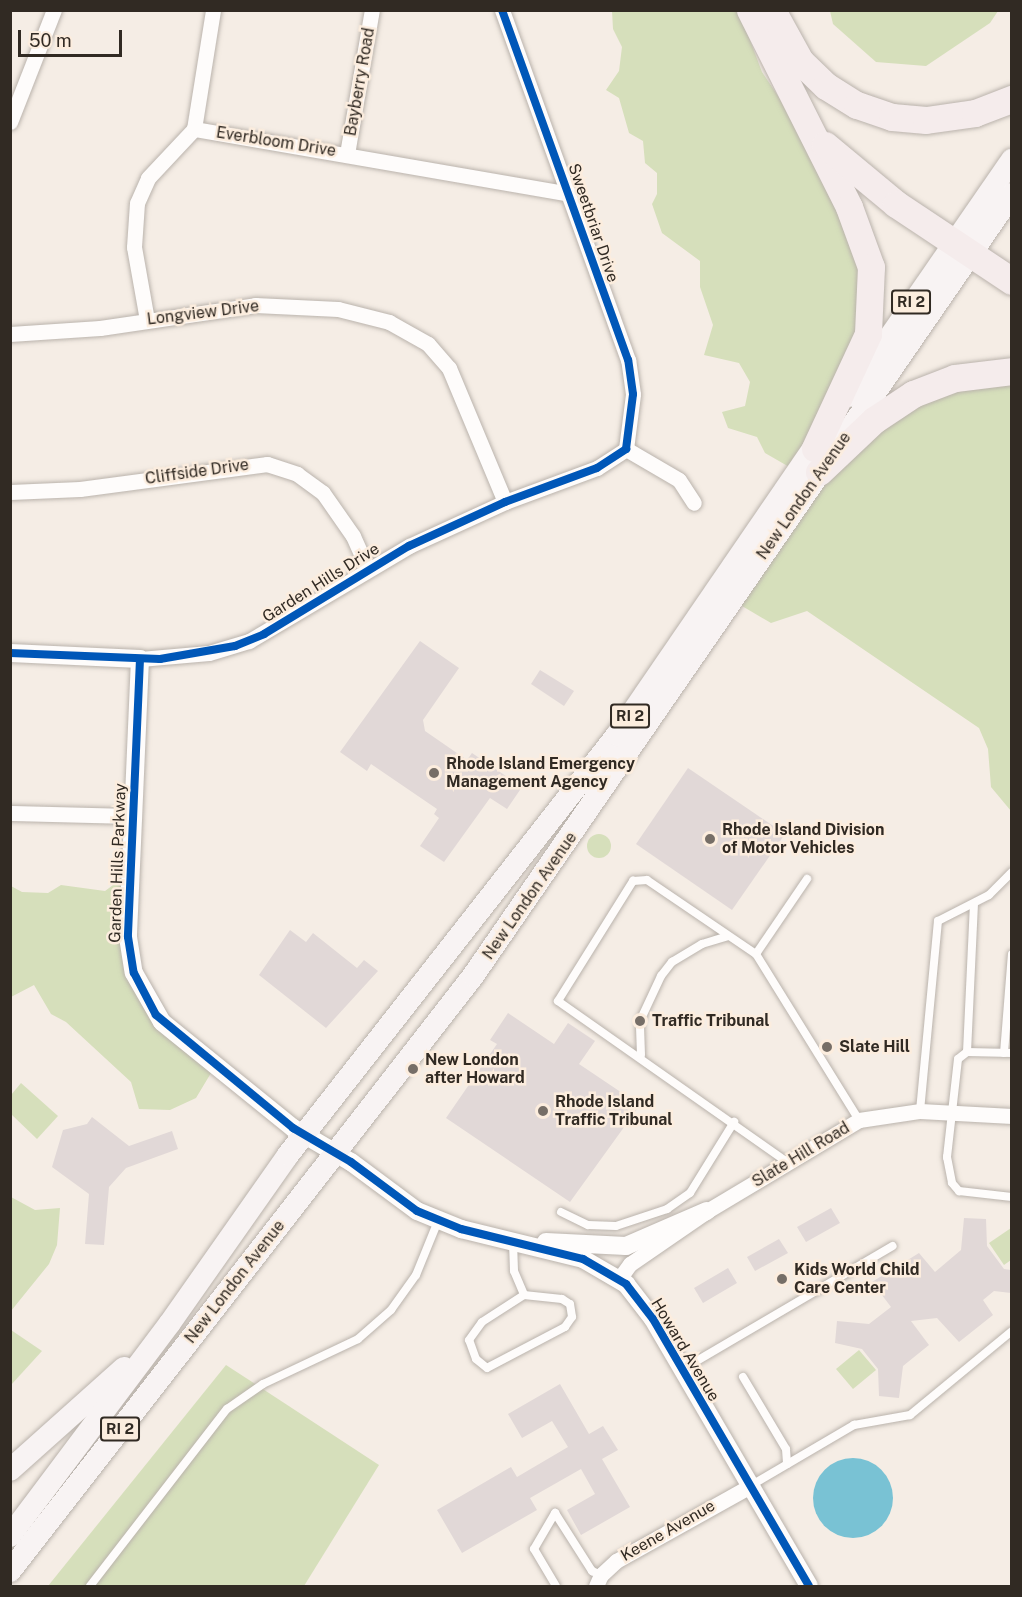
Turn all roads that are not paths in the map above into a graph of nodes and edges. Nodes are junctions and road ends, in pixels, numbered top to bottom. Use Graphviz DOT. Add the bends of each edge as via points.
graph roads {
  1 [pos="54,10"];
  2 [pos="213,10"];
  3 [pos="372,10"];
  4 [pos="502,10"];
  5 [pos="750,10"];
  6 [pos="772,10"];
  7 [pos="1011,99"];
  8 [pos="10,122"];
  9 [pos="194,129"];
  10 [pos="811,132"];
  11 [pos="347,154"];
  12 [pos="1011,160"];
  13 [pos="569,194"];
  14 [pos="1011,194"];
  15 [pos="964,247"];
  16 [pos="1011,281"];
  17 [pos="147,320"];
  18 [pos="10,334"];
  19 [pos="1011,371"];
  20 [pos="626,449"];
  21 [pos="817,460"];
  22 [pos="10,492"];
  23 [pos="505,502"];
  24 [pos="694,503"];
  25 [pos="368,569"];
  26 [pos="10,653"];
  27 [pos="140,658"];
  28 [pos="10,813"];
  29 [pos="133,816"];
  30 [pos="1011,872"];
  31 [pos="807,879"];
  32 [pos="974,904"];
  33 [pos="728,936"];
  34 [pos="756,954"];
  35 [pos="1011,954"];
  36 [pos="967,1052"];
  37 [pos="1008,1053"];
  38 [pos="641,1055"];
  39 [pos="920,1112"];
  40 [pos="952,1112"];
  41 [pos="1011,1116"];
  42 [pos="859,1120"];
  43 [pos="734,1122"];
  44 [pos="304,1135"];
  45 [pos="336,1153"];
  46 [pos="787,1162"];
  47 [pos="1011,1197"];
  48 [pos="707,1211"];
  49 [pos="561,1212"];
  50 [pos="438,1221"];
  51 [pos="521,1242"];
  52 [pos="893,1246"];
  53 [pos="619,1278"];
  54 [pos="524,1295"];
  55 [pos="170,1323"];
  56 [pos="1011,1331"];
  57 [pos="682,1370"];
  58 [pos="744,1377"];
  59 [pos="787,1464"];
  60 [pos="10,1470"];
  61 [pos="750,1486"];
  62 [pos="10,1536"];
  63 [pos="10,1571"];
  64 [pos="598,1581"];
  65 [pos="90,1587"];
  66 [pos="556,1587"];
  67 [pos="808,1587"];
  1 -- 8 [label="street"];
  2 -- 9 [label="street"];
  3 -- 11 [label="street, Bayberry Road"];
  4 -- 13 [label="street, Sweetbriar Drive"];
  5 -- 10 [label="highway"];
  6 -- 7 [label="highway" via="800,61 857,105 892,117 934,120 975,113"];
  9 -- 11 [label="street, Everbloom Drive"];
  9 -- 17 [label="street, Everbloom Drive" via="148,178 137,203 134,247"];
  10 -- 15 [label="highway" via="873,187"];
  10 -- 21 [label="highway" via="862,236 873,292 864,345"];
  11 -- 13 [label="street, Everbloom Drive"];
  12 -- 15 [label="main road, New London Avenue / RI 2"];
  13 -- 20 [label="street, Sweetbriar Drive" via="628,360 633,394"];
  14 -- 15 [label="main road, New London Avenue / RI 2"];
  15 -- 16 [label="highway"];
  15 -- 21 [label="main road, New London Avenue / RI 2"];
  17 -- 18 [label="street, Longview Drive"];
  17 -- 23 [label="street, Longview Drive" via="234,306 297,305 357,313 405,330 434,349 449,369"];
  19 -- 21 [label="highway" via="955,378 913,394"];
  20 -- 23 [label="street, Garden Hills Drive" via="597,468"];
  20 -- 24 [label="street" via="679,480"];
  21 -- 44 [label="main road, New London Avenue / RI 2" via="617,735"];
  21 -- 45 [label="main road, New London Avenue / RI 2" via="473,976"];
  22 -- 25 [label="street, Cliffside Drive" via="80,489 267,464 297,474 324,493 353,536"];
  23 -- 25 [label="street, Garden Hills Drive"];
  25 -- 27 [label="street, Garden Hills Drive" via="249,641 209,653"];
  26 -- 27 [label="street, Garden Hills Drive"];
  27 -- 29 [label="street, Garden Hills Parkway"];
  28 -- 29 [label="street"];
  29 -- 44 [label="street, Garden Hills Parkway" via="128,947 142,993 175,1035"];
  30 -- 32 [label="lane"];
  31 -- 34 [label="lane"];
  32 -- 36 [label="lane"];
  32 -- 39 [label="lane" via="938,921"];
  33 -- 34 [label="lane"];
  33 -- 38 [label="lane" via="702,944 672,962 661,976 640,1021"];
  33 -- 38 [label="lane" via="647,880 633,881 558,1001"];
  34 -- 42 [label="lane"];
  35 -- 37 [label="lane"];
  36 -- 37 [label="lane"];
  36 -- 40 [label="lane" via="958,1059"];
  38 -- 43 [label="lane"];
  39 -- 40 [label="street, Slate Hill Road"];
  39 -- 42 [label="street, Slate Hill Road"];
  40 -- 41 [label="street, Slate Hill Road"];
  40 -- 47 [label="lane" via="946,1157 952,1183 969,1194"];
  42 -- 46 [label="street, Slate Hill Road"];
  43 -- 46 [label="lane"];
  43 -- 49 [label="lane" via="690,1193 667,1209 616,1227 588,1225"];
  44 -- 45 [label="street, Garden Hills Parkway"];
  44 -- 55 [label="main road, New London Avenue / RI 2"];
  45 -- 50 [label="street, Howard Avenue" via="408,1205"];
  45 -- 63 [label="main road, New London Avenue / RI 2"];
  46 -- 48 [label="street, Slate Hill Road"];
  48 -- 51 [label="street" via="626,1246"];
  48 -- 53 [label="street, Slate Hill Road" via="630,1264"];
  50 -- 51 [label="street, Howard Avenue"];
  50 -- 65 [label="lane" via="419,1270 391,1310 358,1339 262,1384 227,1409"];
  51 -- 53 [label="street, Howard Avenue" via="583,1259"];
  51 -- 54 [label="lane" via="514,1271"];
  52 -- 57 [label="lane"];
  53 -- 57 [label="street, Howard Avenue" via="645,1307"];
  54 -- 54 [label="lane" via="562,1299 570,1305 572,1317 565,1327 487,1368 476,1359 470,1340 482,1322"];
  55 -- 60 [label="main road" via="80,1412"];
  55 -- 62 [label="main road, New London Avenue / RI 2"];
  56 -- 59 [label="lane" via="910,1415 854,1425"];
  57 -- 61 [label="street, Howard Avenue"];
  58 -- 59 [label="lane" via="786,1449"];
  59 -- 61 [label="lane"];
  61 -- 64 [label="street, Keene Avenue" via="616,1561"];
  61 -- 67 [label="street, Howard Avenue"];
  64 -- 66 [label="lane" via="555,1512 534,1549"];
}
